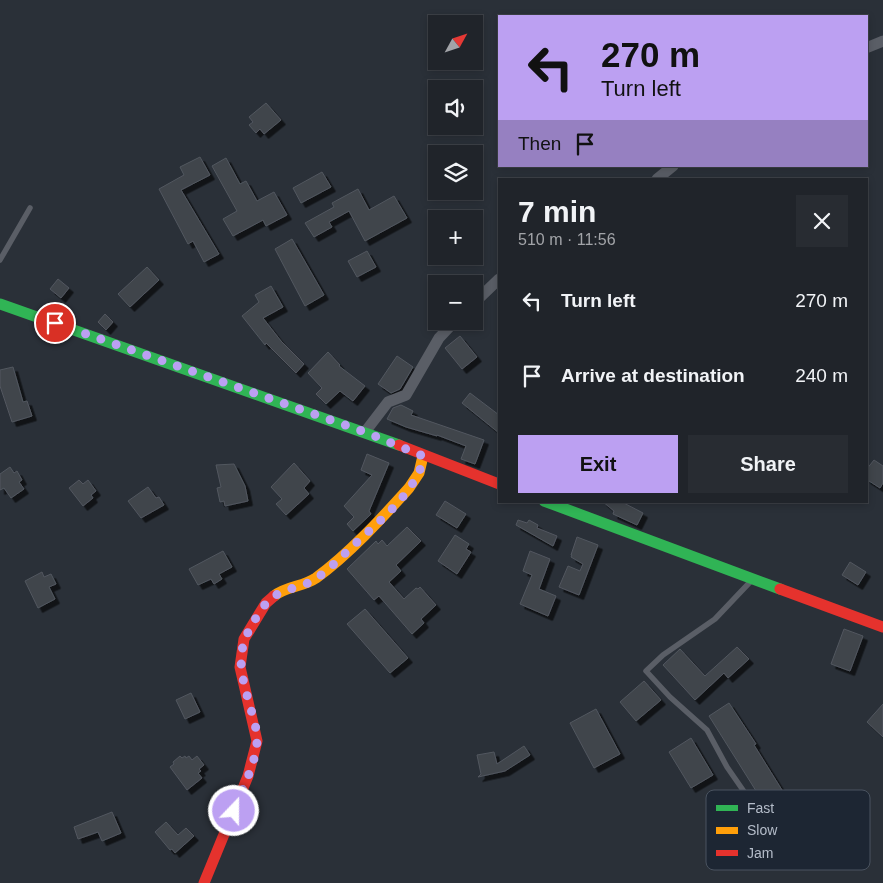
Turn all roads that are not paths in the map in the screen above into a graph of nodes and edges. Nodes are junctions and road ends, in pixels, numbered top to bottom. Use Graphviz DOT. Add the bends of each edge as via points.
graph roads {
  1 [pos="883,40"];
  2 [pos="868,47"];
  3 [pos="672,167"];
  4 [pos="658,178"];
  5 [pos="30,208"];
  6 [pos="0,260"];
  7 [pos="498,280"];
  8 [pos="483,294"];
  9 [pos="0,304"];
  10 [pos="447,330"];
  11 [pos="365,432"];
  12 [pos="423,456"];
  13 [pos="498,484"];
  14 [pos="549,503"];
  15 [pos="752,579"];
  16 [pos="883,627"];
  17 [pos="743,790"];
  18 [pos="204,883"];
  1 -- 2 [label="street"];
  3 -- 4 [label="street"];
  5 -- 6 [label="lane"];
  7 -- 8 [label="street"];
  9 -- 11 [label="street"];
  10 -- 11 [label="street" via="406,395 388,402"];
  11 -- 12 [label="street"];
  12 -- 13 [label="street"];
  12 -- 18 [label="street" via="419,473 388,512 315,579 279,592 266,603 244,639 240,667 257,741 248,776"];
  14 -- 15 [label="street"];
  15 -- 16 [label="street"];
  15 -- 17 [label="lane" via="715,619 663,655 646,671 707,730"];
}
